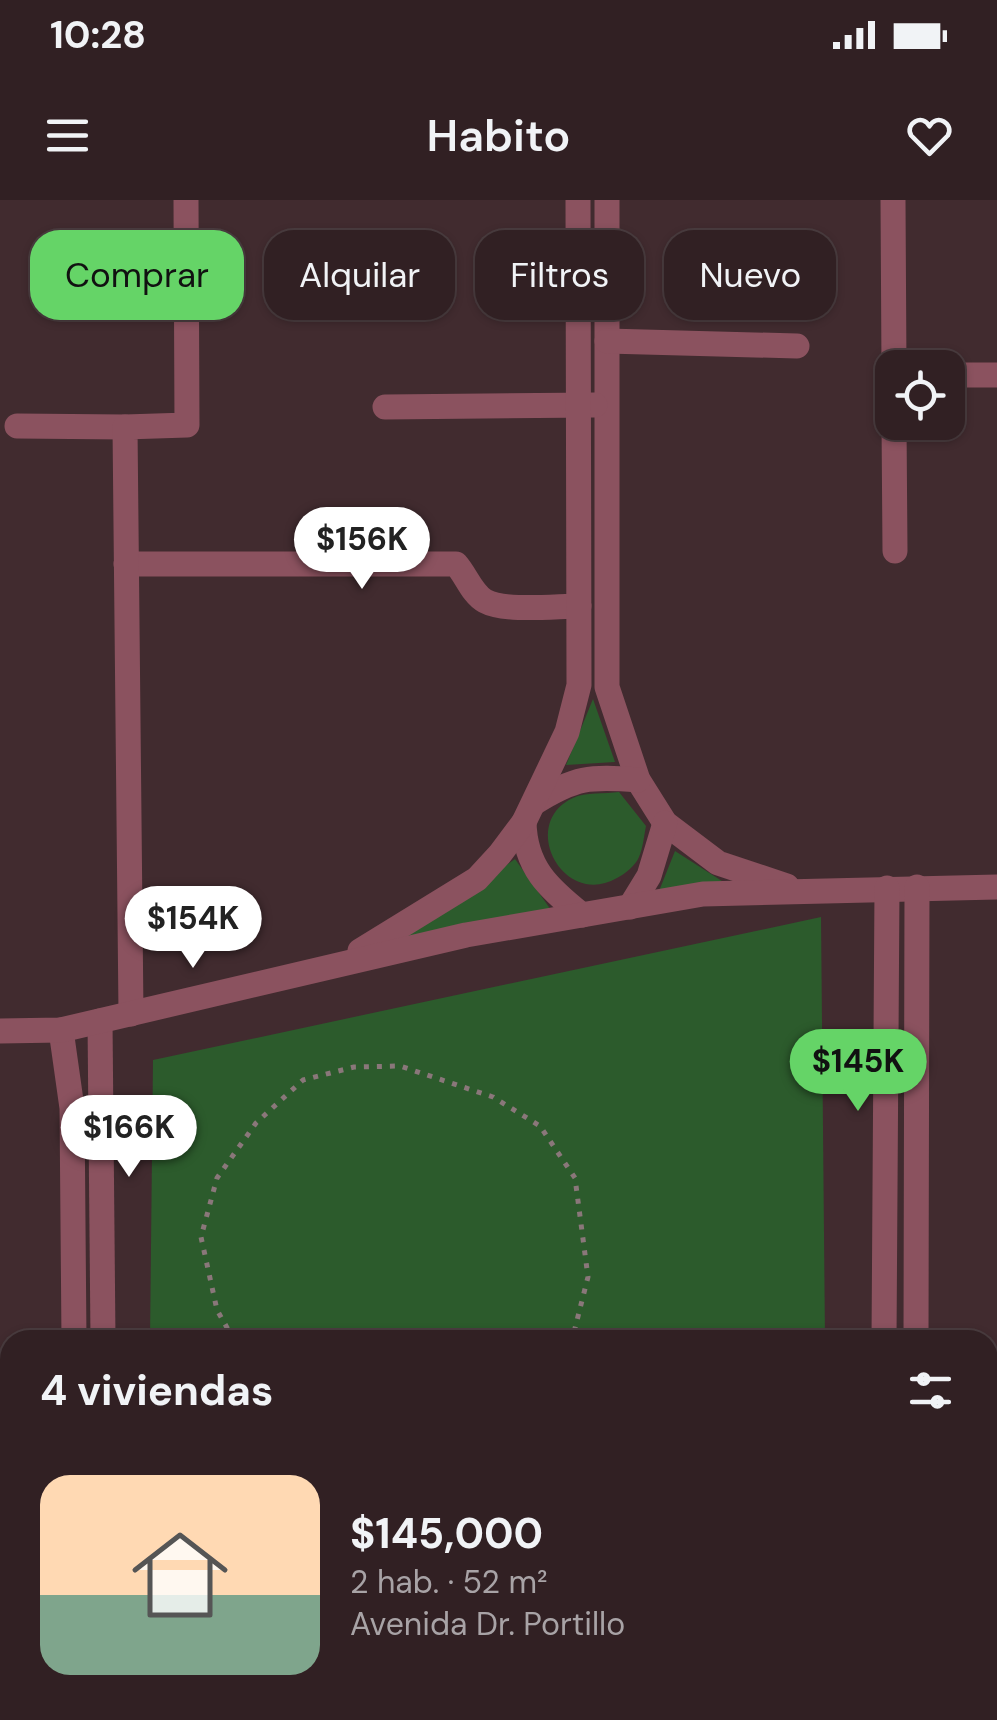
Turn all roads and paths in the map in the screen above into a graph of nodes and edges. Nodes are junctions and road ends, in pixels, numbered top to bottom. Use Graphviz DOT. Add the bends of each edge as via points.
graph roads {
  1 [pos="186,200"];
  2 [pos="578,200"];
  3 [pos="607,200"];
  4 [pos="893,200"];
  5 [pos="607,340"];
  6 [pos="797,346"];
  7 [pos="894,350"];
  8 [pos="965,375"];
  9 [pos="997,375"];
  10 [pos="607,405"];
  11 [pos="578,406"];
  12 [pos="384,407"];
  13 [pos="18,426"];
  14 [pos="124,426"];
  15 [pos="894,440"];
  16 [pos="895,551"];
  17 [pos="126,564"];
  18 [pos="579,606"];
  19 [pos="638,780"];
  20 [pos="528,813"];
  21 [pos="664,823"];
  22 [pos="997,887"];
  23 [pos="887,888"];
  24 [pos="918,888"];
  25 [pos="801,891"];
  26 [pos="630,907"];
  27 [pos="582,915"];
  28 [pos="338,964"];
  29 [pos="131,1014"];
  30 [pos="100,1021"];
  31 [pos="61,1030"];
  32 [pos="0,1031"];
  33 [pos="74,1330"];
  34 [pos="103,1330"];
  35 [pos="228,1330"];
  36 [pos="575,1330"];
  37 [pos="884,1330"];
  38 [pos="916,1330"];
  1 -- 14 [label="street" via="187,425"];
  2 -- 11 [label="street"];
  3 -- 5 [label="street"];
  4 -- 7 [label="street"];
  5 -- 6 [label="street"];
  5 -- 10 [label="street"];
  8 -- 9 [label="street"];
  10 -- 11 [label="street"];
  10 -- 19 [label="street" via="607,688"];
  11 -- 12 [label="street"];
  11 -- 18 [label="street"];
  13 -- 14 [label="street"];
  14 -- 17 [label="street"];
  15 -- 16 [label="street"];
  17 -- 18 [label="street" via="456,564 485,602"];
  17 -- 29 [label="street"];
  18 -- 20 [label="street" via="579,685 567,732"];
  19 -- 20 [label="street" via="595,777 562,784"];
  19 -- 21 [label="street"];
  20 -- 27 [label="street" via="526,850 550,890"];
  20 -- 28 [label="street" via="477,879"];
  21 -- 25 [label="street" via="718,863"];
  21 -- 26 [label="street" via="649,876"];
  22 -- 24 [label="street"];
  23 -- 24 [label="street"];
  23 -- 25 [label="street"];
  23 -- 37 [label="street"];
  24 -- 38 [label="street"];
  25 -- 26 [label="street" via="703,894"];
  26 -- 27 [label="street"];
  27 -- 28 [label="street"];
  28 -- 29 [label="street"];
  29 -- 30 [label="street"];
  30 -- 31 [label="street"];
  30 -- 34 [label="street"];
  31 -- 32 [label="street"];
  31 -- 33 [label="street" via="72,1108"];
  35 -- 36 [label="path" via="217,1310 200,1237 217,1178 256,1123 303,1080 354,1067 400,1066 493,1097 540,1126 575,1178 588,1277"];
}
